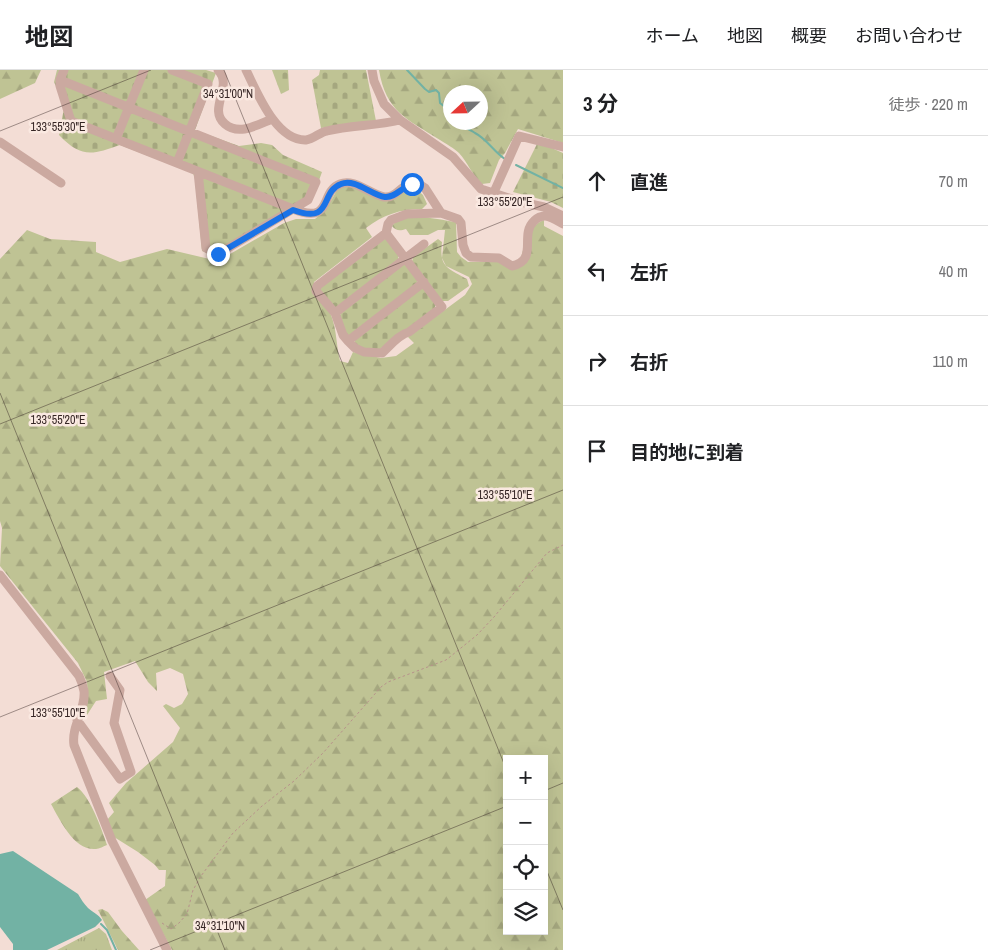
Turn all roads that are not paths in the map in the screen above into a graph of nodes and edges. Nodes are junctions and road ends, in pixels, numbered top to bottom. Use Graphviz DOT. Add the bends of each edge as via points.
graph roads {
  1 [pos="64,70"];
  2 [pos="144,70"];
  3 [pos="172,70"];
  4 [pos="218,70"];
  5 [pos="246,70"];
  6 [pos="372,70"];
  7 [pos="60,80"];
  8 [pos="129,108"];
  9 [pos="272,119"];
  10 [pos="400,120"];
  11 [pos="190,132"];
  12 [pos="116,139"];
  13 [pos="0,142"];
  14 [pos="563,147"];
  15 [pos="177,163"];
  16 [pos="198,172"];
  17 [pos="61,183"];
  18 [pos="494,192"];
  19 [pos="293,210"];
  20 [pos="441,213"];
  21 [pos="563,216"];
  22 [pos="563,224"];
  23 [pos="386,233"];
  24 [pos="424,244"];
  25 [pos="406,258"];
  26 [pos="424,282"];
  27 [pos="335,313"];
  28 [pos="348,341"];
  29 [pos="0,576"];
  30 [pos="110,676"];
  31 [pos="77,720"];
  32 [pos="167,950"];
  1 -- 7 [label="street"];
  2 -- 8 [label="street"];
  3 -- 11 [label="street" via="208,84"];
  4 -- 9 [label="street" via="224,79 218,106 223,122 237,130"];
  5 -- 9 [label="street"];
  6 -- 10 [label="street" via="384,104"];
  7 -- 8 [label="street"];
  7 -- 12 [label="street" via="71,121"];
  8 -- 11 [label="street"];
  8 -- 12 [label="street"];
  9 -- 10 [label="street" via="299,140 309,140 325,131"];
  10 -- 18 [label="street" via="453,157 481,188"];
  11 -- 15 [label="street"];
  11 -- 19 [label="street" via="316,182 308,200"];
  12 -- 15 [label="street"];
  13 -- 17 [label="street"];
  14 -- 18 [label="street" via="519,136"];
  15 -- 16 [label="street"];
  16 -- 19 [label="street"];
  16 -- 19 [label="street" via="206,248 218,254"];
  18 -- 21 [label="street"];
  19 -- 20 [label="street" via="310,215 317,212 335,187 342,183 352,183 385,197 393,196 404,186 419,184"];
  20 -- 22 [label="street" via="458,218 462,223 462,245 466,253 472,257 499,258 512,266 525,260 528,228 538,217 545,216"];
  20 -- 23 [label="street" via="407,214 391,220"];
  23 -- 25 [label="street"];
  23 -- 27 [label="street" via="317,286 316,291"];
  24 -- 25 [label="street"];
  25 -- 26 [label="street"];
  25 -- 27 [label="street"];
  26 -- 28 [label="street"];
  26 -- 28 [label="street" via="442,307 382,353 364,352"];
  27 -- 28 [label="street"];
  29 -- 31 [label="street" via="78,676 84,700"];
  30 -- 31 [label="street" via="120,690 114,723 131,772 120,779"];
  31 -- 32 [label="street" via="73,732 74,745 112,841"];
}
